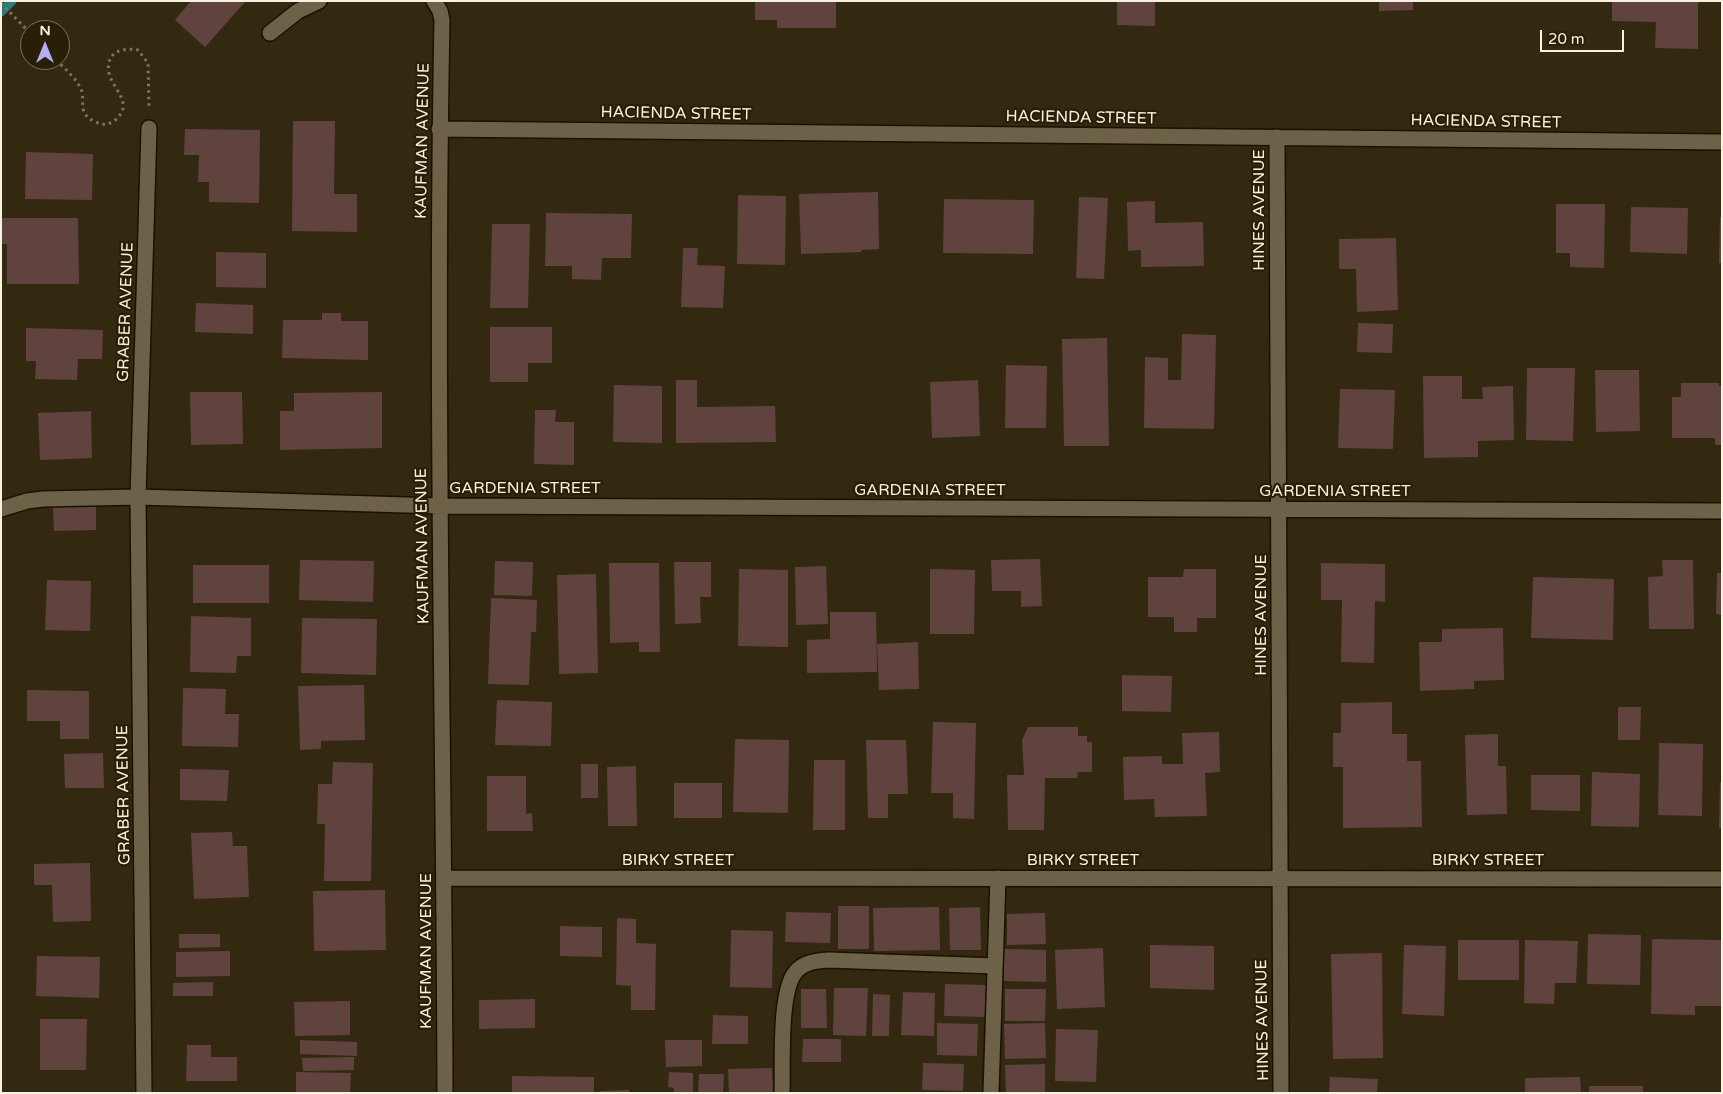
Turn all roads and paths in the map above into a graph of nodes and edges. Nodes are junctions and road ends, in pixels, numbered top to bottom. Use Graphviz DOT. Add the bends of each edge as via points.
graph roads {
  1 [pos="319,1"];
  2 [pos="434,1"];
  3 [pos="1,3"];
  4 [pos="20,23"];
  5 [pos="270,33"];
  6 [pos="66,70"];
  7 [pos="149,128"];
  8 [pos="439,129"];
  9 [pos="1277,137"];
  10 [pos="1722,142"];
  11 [pos="138,497"];
  12 [pos="440,506"];
  13 [pos="1279,509"];
  14 [pos="1,510"];
  15 [pos="1722,511"];
  16 [pos="444,878"];
  17 [pos="998,878"];
  18 [pos="1279,878"];
  19 [pos="1722,879"];
  20 [pos="995,966"];
  21 [pos="144,1093"];
  22 [pos="445,1093"];
  23 [pos="782,1093"];
  24 [pos="991,1093"];
  25 [pos="1281,1093"];
  1 -- 5 [label="street" via="298,11"];
  2 -- 8 [label="street, KAUFMAN AVENUE" via="442,20"];
  3 -- 4 [label="path"];
  6 -- 7 [label="path" via="82,92 85,113 93,121 110,123 122,111 123,103 122,95 109,74 109,63 115,52 138,50 148,63"];
  7 -- 11 [label="street, GRABER AVENUE"];
  8 -- 9 [label="street, HACIENDA STREET"];
  8 -- 12 [label="street, KAUFMAN AVENUE"];
  9 -- 10 [label="street, HACIENDA STREET"];
  9 -- 13 [label="street, HINES AVENUE"];
  11 -- 12 [label="street, GARDENIA STREET"];
  11 -- 14 [label="street" via="43,499"];
  11 -- 21 [label="street, GRABER AVENUE"];
  12 -- 13 [label="street, GARDENIA STREET"];
  12 -- 16 [label="street, KAUFMAN AVENUE"];
  13 -- 15 [label="street, GARDENIA STREET"];
  13 -- 18 [label="street, HINES AVENUE"];
  16 -- 17 [label="street, BIRKY STREET"];
  16 -- 22 [label="street, KAUFMAN AVENUE"];
  17 -- 18 [label="street, BIRKY STREET"];
  17 -- 20 [label="street"];
  18 -- 19 [label="street, BIRKY STREET"];
  18 -- 25 [label="street, HINES AVENUE"];
  20 -- 23 [label="street" via="808,962 795,973 787,989"];
  20 -- 24 [label="street"];
}
